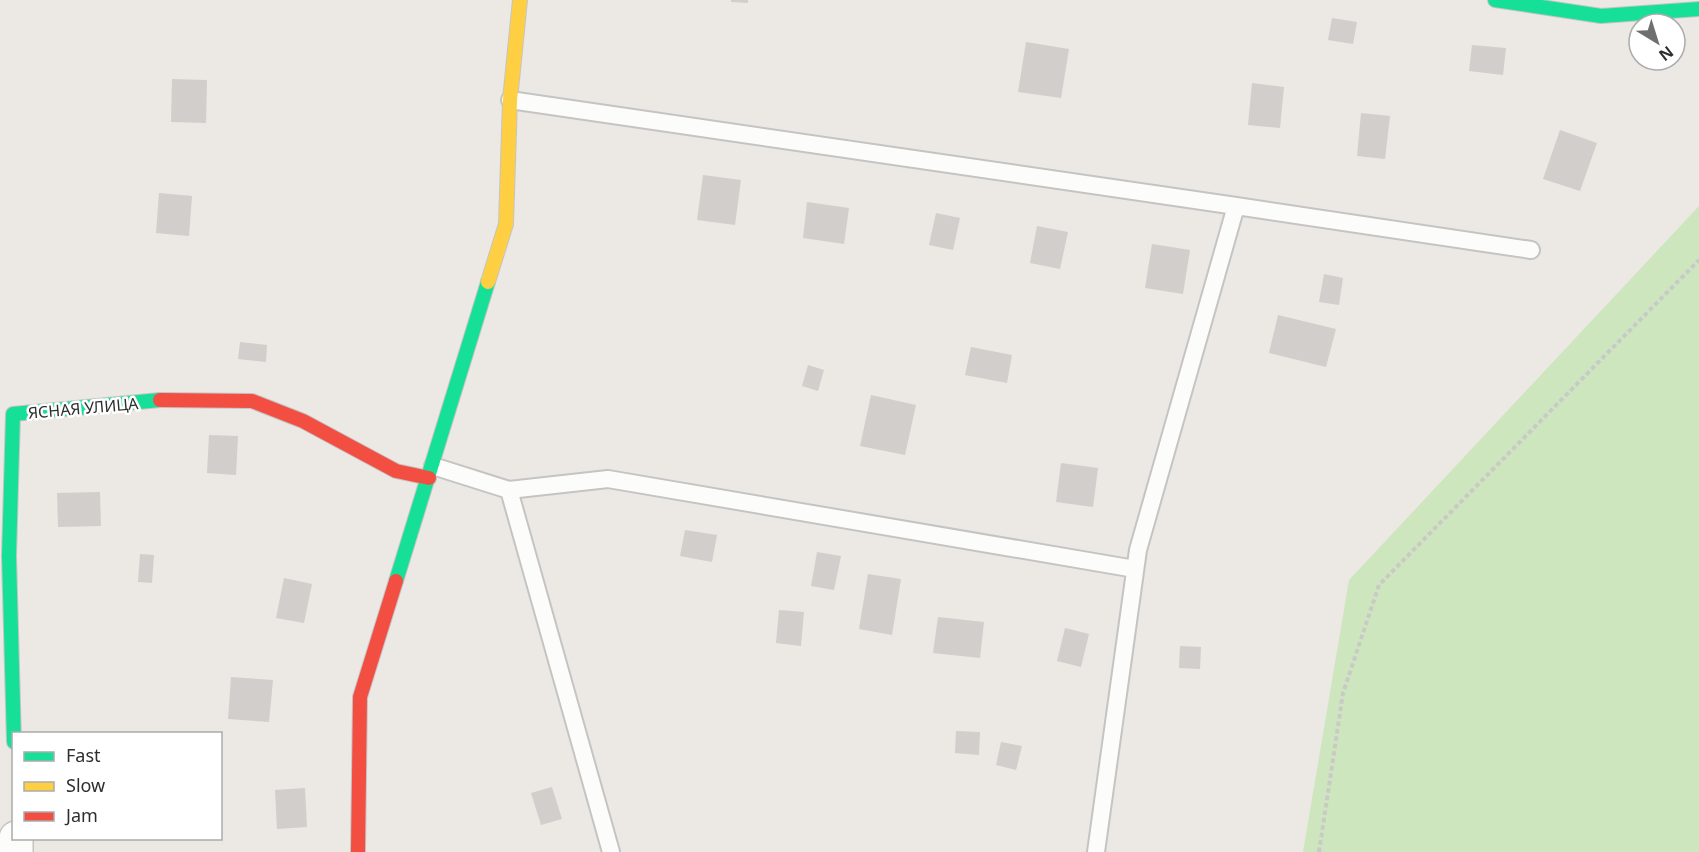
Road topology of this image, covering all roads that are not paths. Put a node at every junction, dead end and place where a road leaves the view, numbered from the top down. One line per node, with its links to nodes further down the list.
1 (520, 0): 4 (street)
2 (1495, 0): 3 (street)
3 (1699, 9)
4 (510, 100): 5 (lane); 7 (street)
5 (1236, 206): 6 (lane); 9 (lane)
6 (1531, 250)
7 (431, 472): 8 (lane); 10 (street, ЯСНАЯ УЛИЦА); 11 (street)
8 (510, 490): 9 (lane); 12 (lane)
9 (1135, 569): 13 (lane)
10 (14, 732)
11 (358, 852)
12 (611, 852)
13 (1096, 852)

